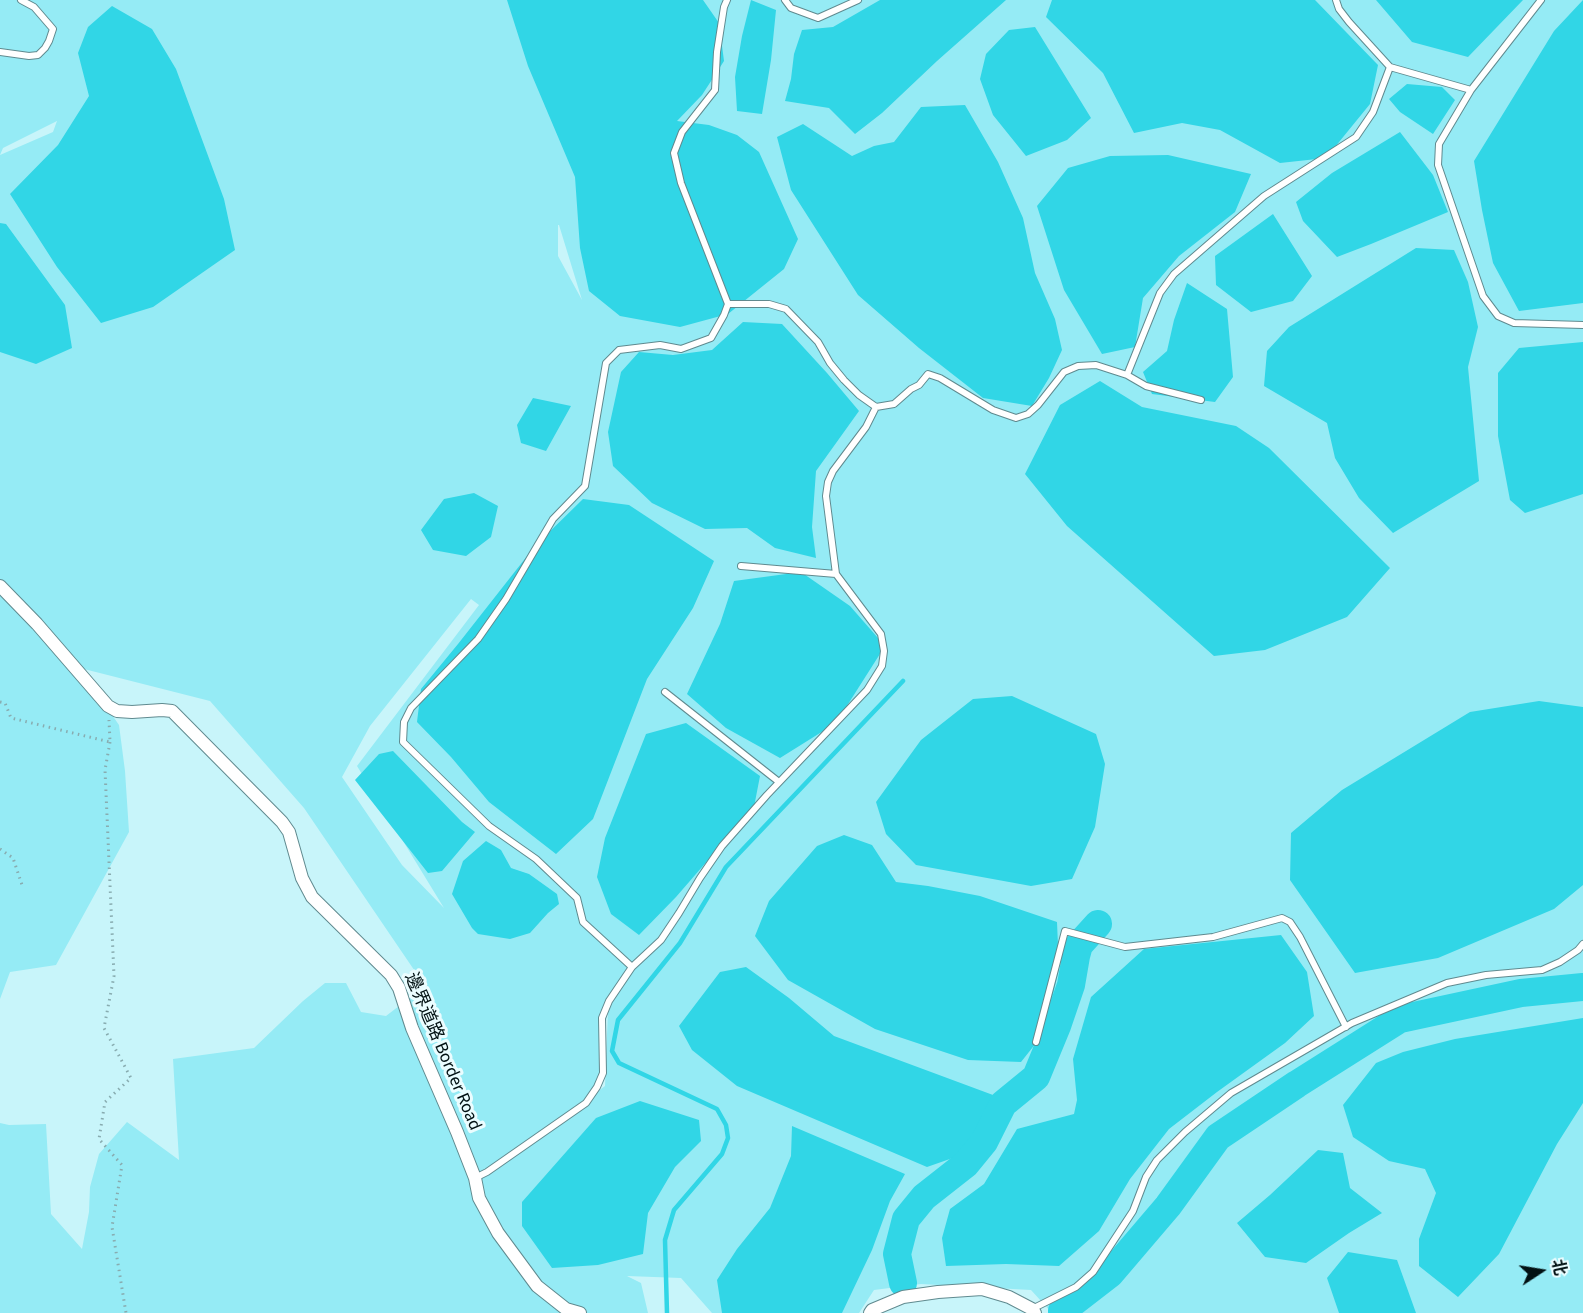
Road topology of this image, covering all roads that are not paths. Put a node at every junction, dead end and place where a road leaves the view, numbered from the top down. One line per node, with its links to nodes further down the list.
1 (21, 0): 7 (lane)
2 (727, 0): 10 (lane)
3 (785, 0): 4 (lane)
4 (858, 0)
5 (1336, 0): 8 (lane)
6 (1541, 0): 9 (lane)
7 (0, 52)
8 (1390, 67): 9 (lane); 12 (lane)
9 (1471, 90): 11 (lane)
10 (728, 304): 14 (lane); 21 (lane)
11 (1583, 325)
12 (1127, 375): 13 (lane); 14 (lane)
13 (1201, 400)
14 (876, 407): 16 (lane)
15 (741, 566): 16 (lane)
16 (836, 573): 19 (lane)
17 (0, 586): 24 (street, 邊界道路 Border Road)
18 (665, 692): 19 (lane)
19 (779, 782): 21 (lane)
20 (1583, 944): 22 (lane)
21 (632, 967): 24 (lane)
22 (1346, 1027): 23 (lane); 25 (lane)
23 (1036, 1042)
24 (475, 1178): 26 (street, 邊界道路 Border Road)
25 (1033, 1311): 27 (street)
26 (580, 1313)
27 (870, 1313)

